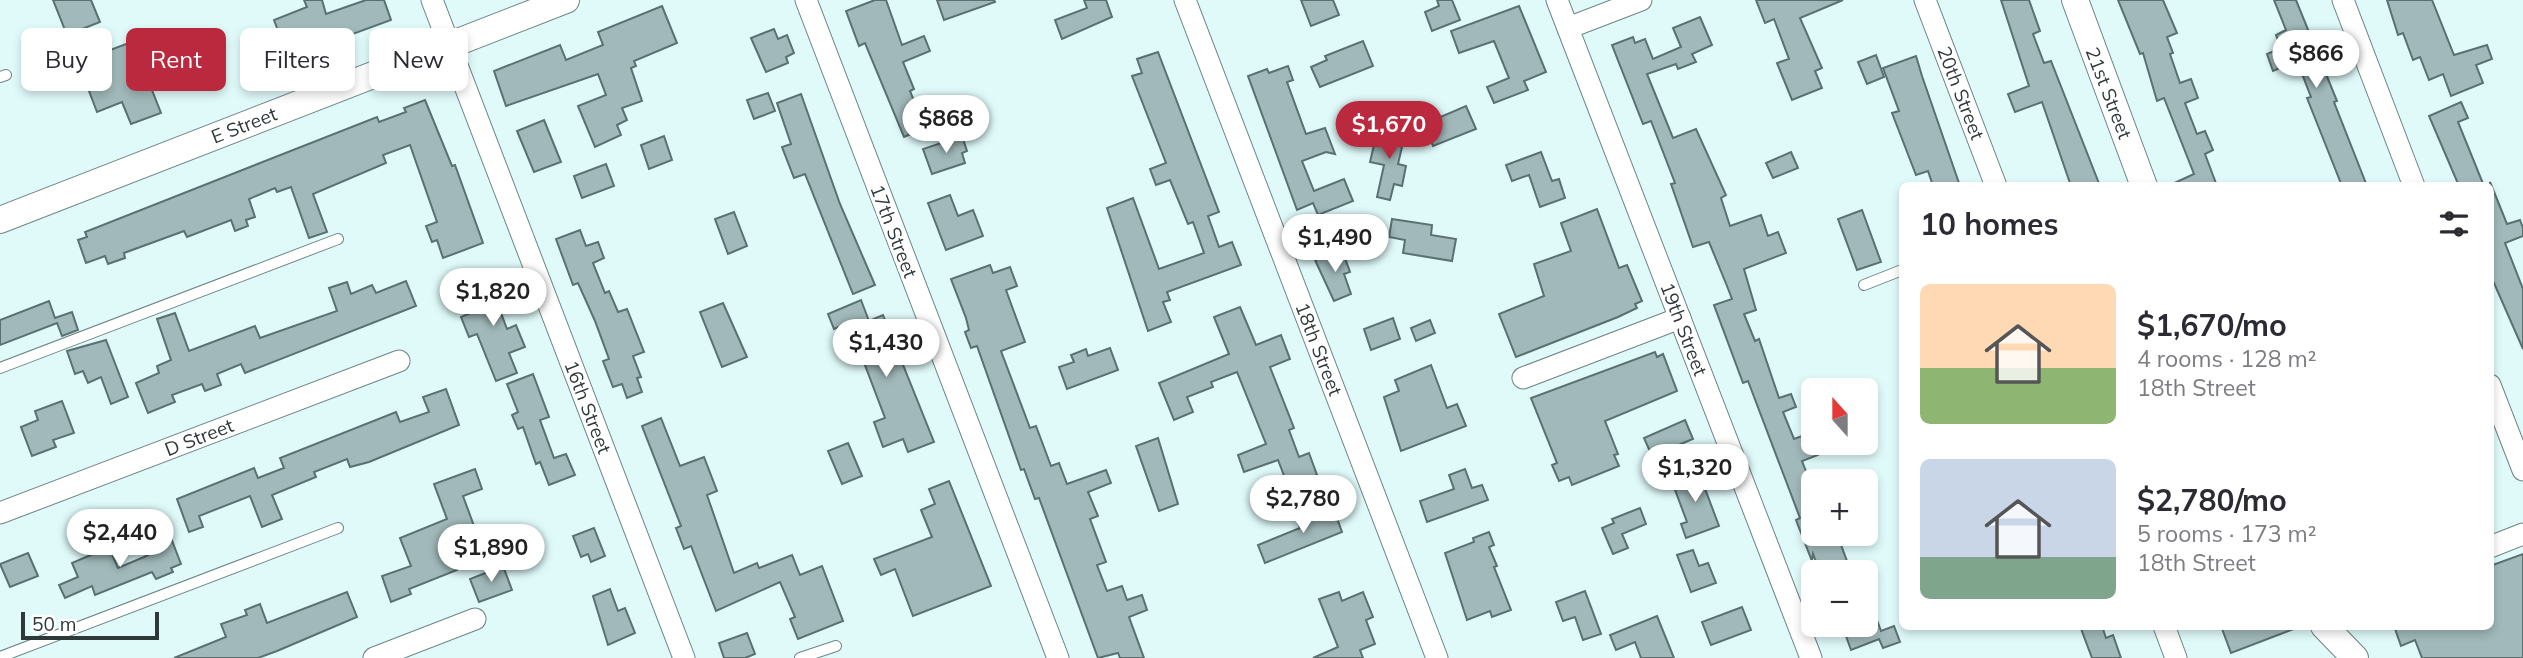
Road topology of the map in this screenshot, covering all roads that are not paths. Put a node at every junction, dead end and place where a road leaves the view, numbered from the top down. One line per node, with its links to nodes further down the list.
1 (432, 0): 10 (street, 16th Street)
2 (566, 0): 12 (street, E Street)
3 (806, 0): 40 (street, 17th Street)
4 (1185, 0): 41 (street, 18th Street)
5 (1557, 0): 11 (street, 19th Street)
6 (1641, 0): 11 (street)
7 (1925, 0): 15 (street, 20th Street)
8 (2075, 0): 16 (street, 21st Street)
9 (2343, 0): 17 (street)
10 (443, 28)
11 (1568, 29): 22 (street, 19th Street)
12 (468, 38)
13 (369, 76): 18 (street, E Street)
14 (467, 91): 38 (street, 16th Street)
15 (1994, 182)
16 (2143, 182)
17 (2412, 182)
18 (0, 220)
19 (338, 239): 24 (lane)
20 (1899, 271): 21 (lane)
21 (1864, 285)
22 (1679, 318): 25 (street); 42 (street, 19th Street)
23 (399, 362): 28 (street, D Street)
24 (0, 368)
25 (1523, 378)
26 (2494, 395): 27 (street)
27 (2523, 470)
28 (0, 513)
29 (338, 528): 36 (lane)
30 (2523, 534): 31 (street)
31 (2494, 545)
32 (475, 620): 37 (street)
33 (2166, 630): 43 (street)
34 (2328, 630): 44 (street)
35 (836, 646): 39 (lane)
36 (0, 657)
37 (374, 658)
38 (684, 658)
39 (800, 658)
40 (1058, 658)
41 (1437, 658)
42 (1811, 658)
43 (2176, 658)
44 (2355, 658)

